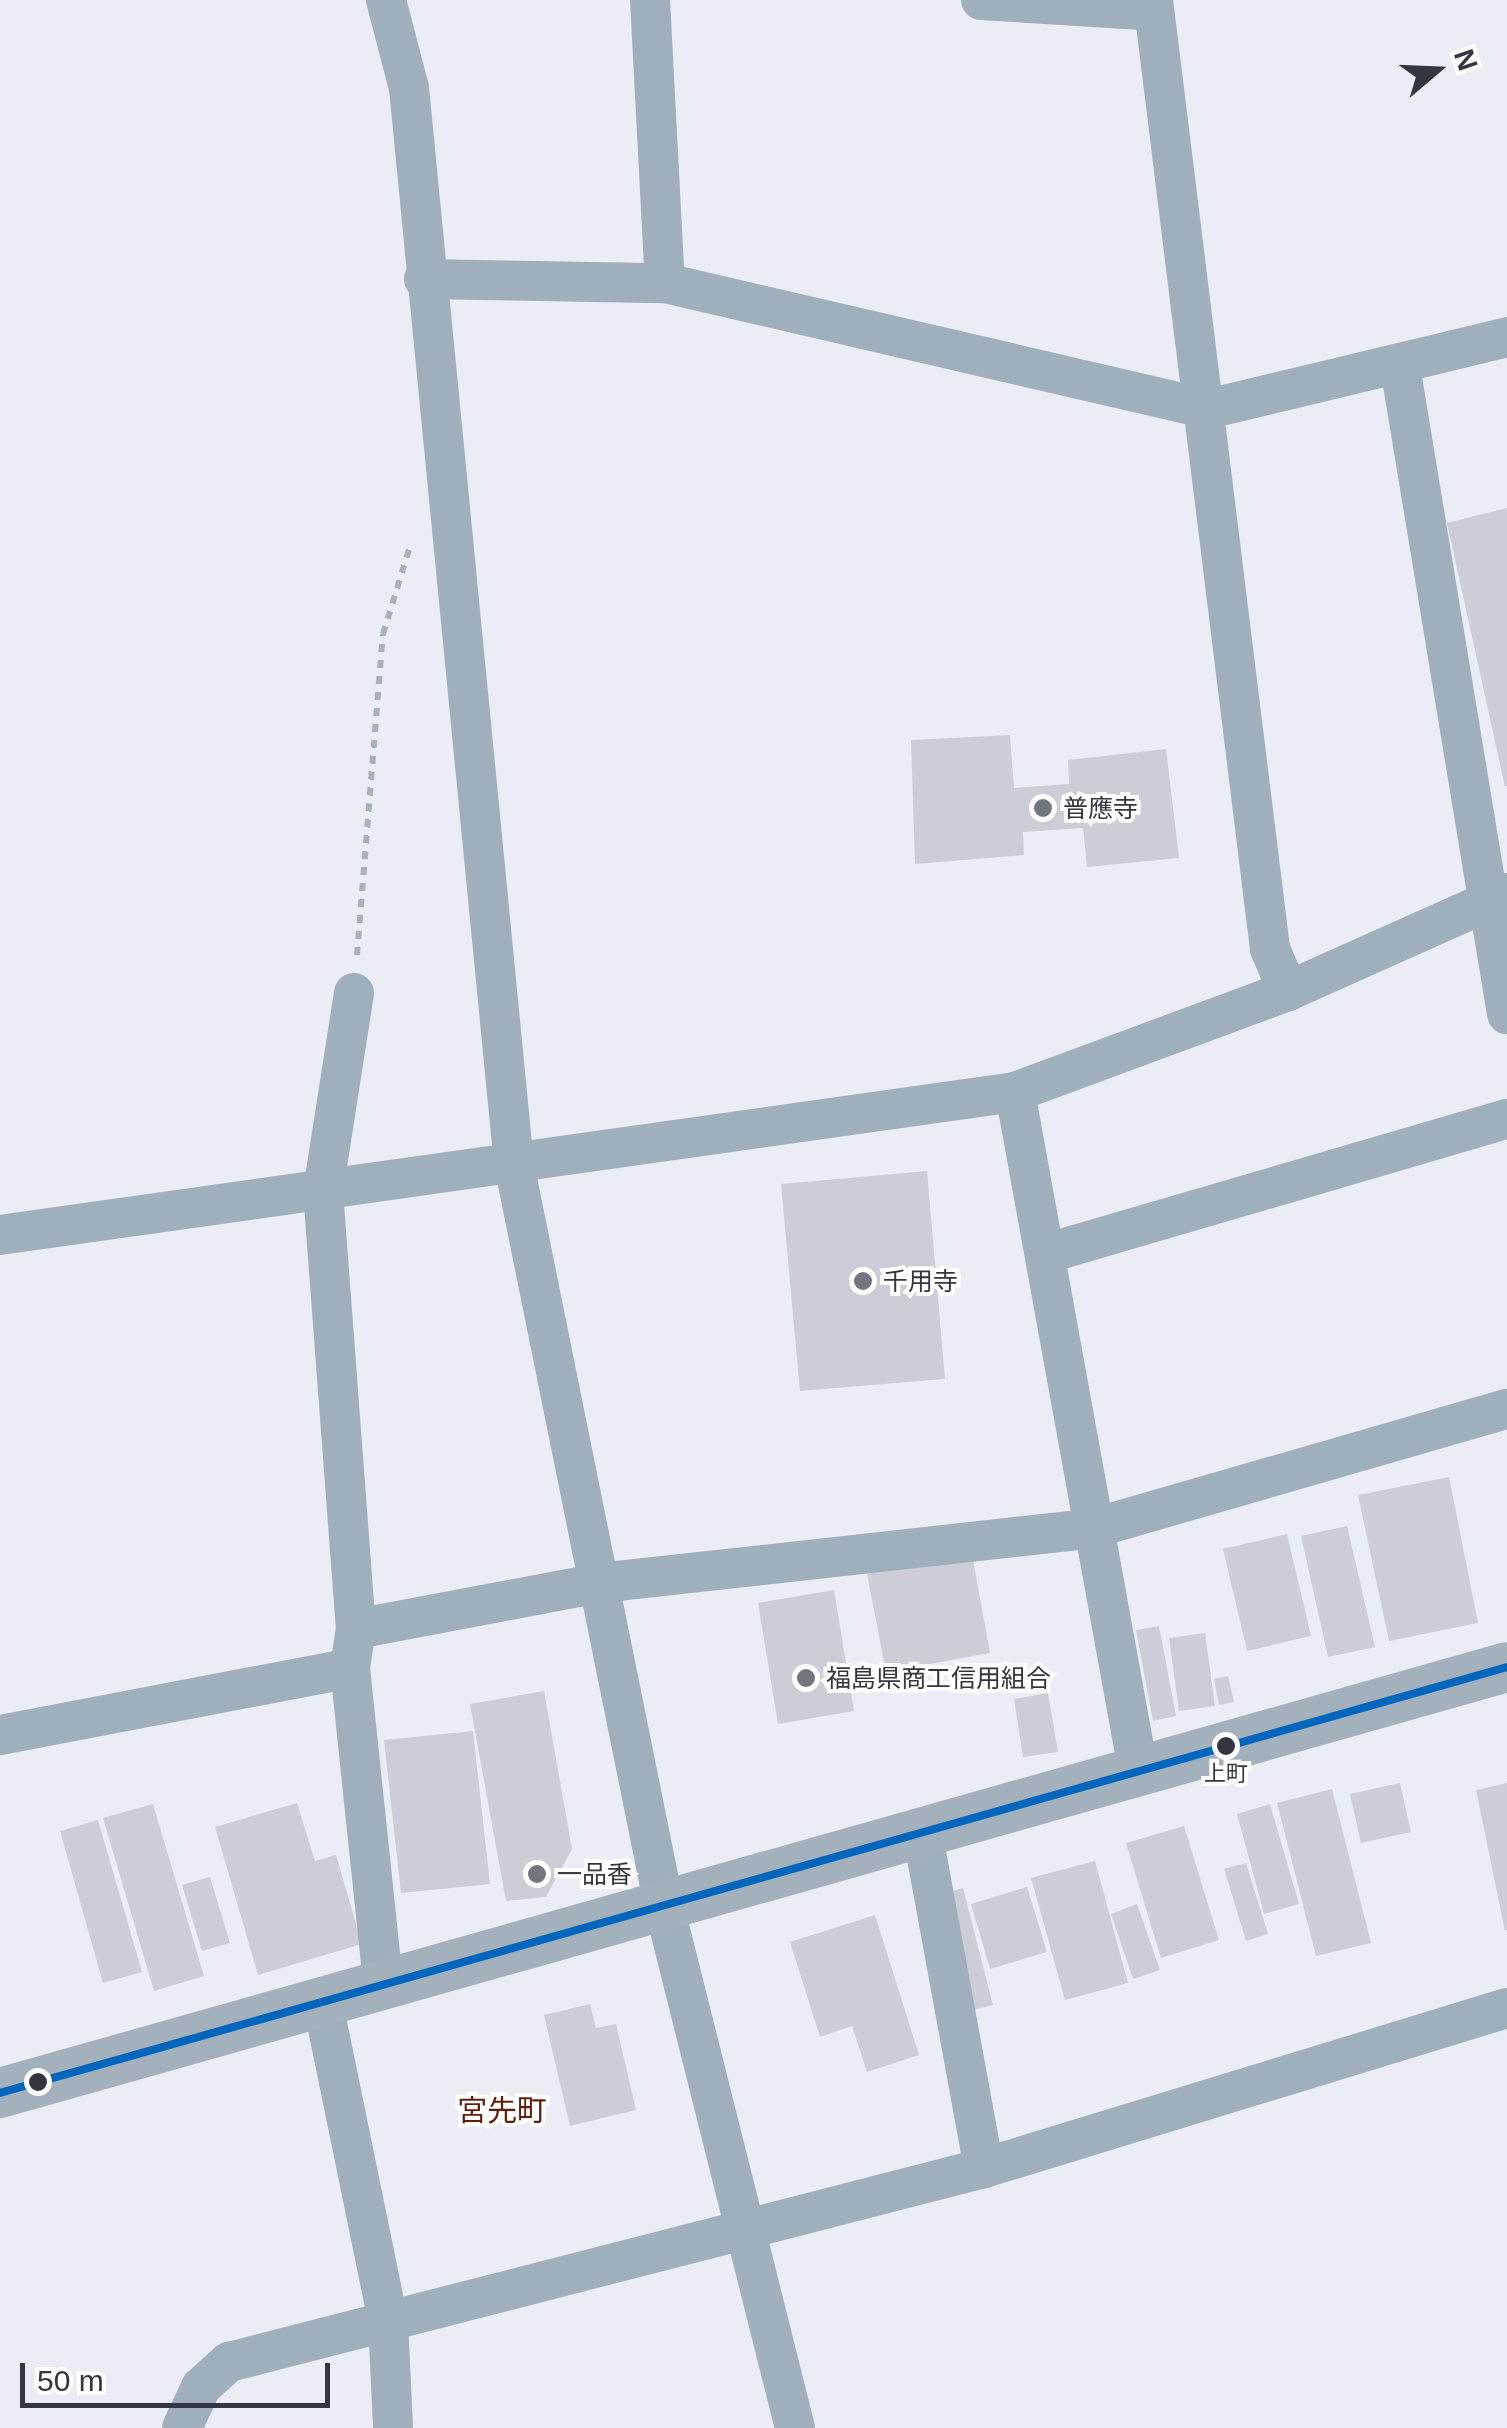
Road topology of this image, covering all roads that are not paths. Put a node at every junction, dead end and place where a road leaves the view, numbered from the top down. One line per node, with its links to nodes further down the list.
1 (386, 0): 5 (street)
2 (650, 0): 6 (street)
3 (981, 0): 4 (street)
4 (1153, 6): 9 (street)
5 (424, 278): 6 (street); 16 (street)
6 (665, 283): 9 (street)
7 (1507, 338): 8 (street)
8 (1400, 366): 9 (street); 10 (street)
9 (1208, 409): 11 (street)
10 (1495, 897): 11 (street); 13 (street)
11 (1288, 991): 14 (street)
12 (354, 993): 17 (street)
13 (1507, 1014)
14 (1015, 1092): 16 (street); 19 (street)
15 (1507, 1119): 19 (street)
16 (514, 1164): 17 (street); 22 (street)
17 (323, 1191): 18 (street); 23 (street)
18 (0, 1235)
19 (1048, 1253): 21 (street)
20 (1507, 1408): 21 (street)
21 (1094, 1528): 22 (street); 26 (street)
22 (599, 1583): 23 (street); 28 (street)
23 (353, 1649): 25 (street); 29 (street)
24 (1507, 1667): 26 (main road)
25 (0, 1735)
26 (1138, 1776): 27 (main road)
27 (923, 1836): 28 (main road); 33 (street)
28 (665, 1910): 29 (main road); 34 (street)
29 (383, 1983): 30 (main road)
30 (322, 1999): 32 (main road); 35 (street)
31 (1507, 2008): 33 (street)
32 (0, 2093)
33 (984, 2168): 34 (street)
34 (744, 2233): 35 (street); 38 (street)
35 (388, 2321): 36 (street); 37 (street)
36 (182, 2428)
37 (392, 2428)
38 (794, 2428)

